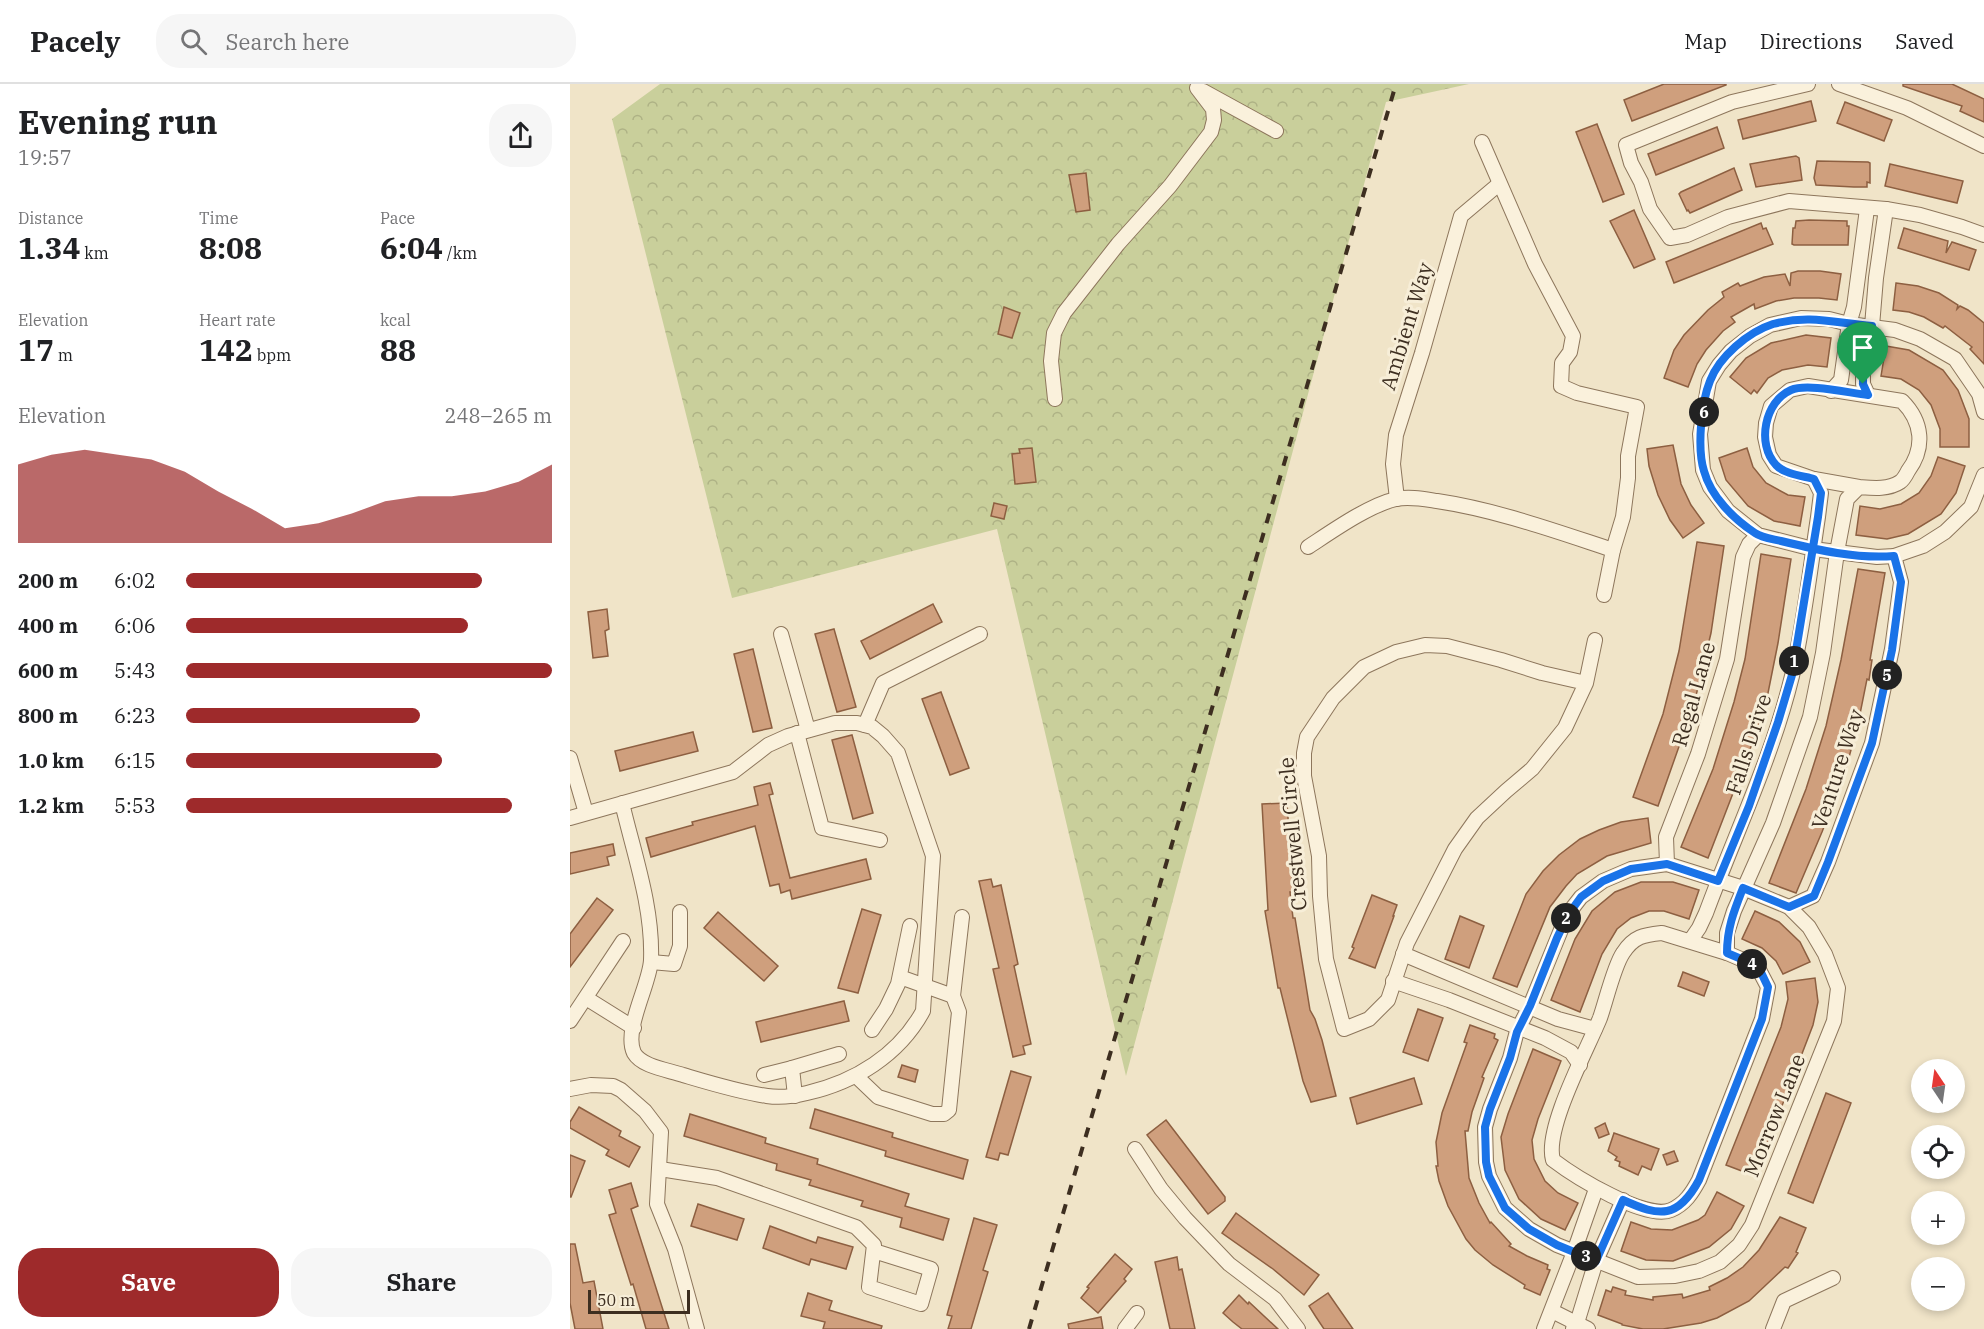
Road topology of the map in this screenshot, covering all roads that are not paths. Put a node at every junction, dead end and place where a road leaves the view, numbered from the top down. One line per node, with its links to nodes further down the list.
1 (1808, 84): 8 (street)
2 (1839, 84): 6 (street)
3 (1194, 86): 4 (street); 15 (street)
4 (1276, 132)
5 (1482, 142): 7 (street)
6 (1984, 146)
7 (1499, 184): 20 (street, Ambient Way); 24 (street)
8 (1867, 209): 9 (street); 11 (street)
9 (1886, 209): 10 (street); 12 (street)
10 (1984, 235)
11 (1849, 324): 12 (street); 13 (street); 21 (street)
12 (1872, 326): 14 (street); 16 (street)
13 (1831, 391): 14 (street); 18 (street)
14 (1868, 395): 19 (street)
15 (1055, 399)
16 (1984, 412)
17 (1984, 475): 26 (street)
18 (1814, 479): 19 (street); 23 (street, Falls Drive)
19 (1859, 487): 25 (street)
20 (1397, 499): 22 (street); 24 (street)
21 (1758, 535): 23 (street); 39 (street, Regal Lane)
22 (1308, 547)
23 (1813, 549): 25 (street); 40 (street, Falls Drive)
24 (1613, 550): 27 (street)
25 (1837, 552): 26 (street); 41 (street)
26 (1894, 556): 42 (street, Venture Way)
27 (1605, 595)
28 (781, 633): 33 (street)
29 (980, 634): 32 (street)
30 (1595, 640): 31 (street, Crestwell Circle)
31 (1586, 683): 49 (street, Crestwell Circle); 52 (street, Crestwell Circle)
32 (865, 725): 33 (street); 53 (street)
33 (803, 732): 35 (street); 38 (street)
34 (570, 758): 36 (street)
35 (622, 803): 36 (street); 50 (street)
36 (586, 813): 37 (street)
37 (570, 818)
38 (880, 840)
39 (1667, 864): 40 (street, Morrow Lane); 56 (street, Morrow Lane)
40 (1718, 881): 41 (street, Morrow Lane); 47 (street, Falls Drive)
41 (1743, 888): 42 (street, Morrow Lane); 48 (street)
42 (1789, 907): 75 (street, Morrow Lane)
43 (680, 912): 50 (street)
44 (962, 916): 54 (street)
45 (910, 926): 51 (street)
46 (623, 941): 55 (street)
47 (1690, 941): 48 (street); 60 (street)
48 (1727, 953): 72 (street)
49 (1403, 954): 52 (street, Crestwell Circle); 56 (street)
50 (651, 962): 59 (street)
51 (900, 976): 53 (street); 61 (street)
52 (1393, 981): 58 (street)
53 (925, 986): 54 (street); 66 (street)
54 (953, 996): 66 (street)
55 (586, 998): 57 (street); 59 (street)
56 (1530, 1006): 58 (street, Morrow Lane); 60 (street)
57 (570, 1021)
58 (1519, 1027): 63 (street); 74 (street, Morrow Lane)
59 (634, 1028): 68 (street)
60 (1595, 1029): 63 (street)
61 (872, 1030)
62 (839, 1054): 64 (street)
63 (1580, 1065): 71 (street)
64 (792, 1068): 65 (street); 68 (street)
65 (764, 1075)
66 (856, 1076): 68 (street)
67 (570, 1089): 70 (street)
68 (795, 1096)
69 (1135, 1149): 82 (street)
70 (660, 1169): 73 (street); 80 (street)
71 (1596, 1189): 72 (street); 74 (street)
72 (1623, 1200): 75 (street)
73 (874, 1251): 73 (street)
74 (1574, 1252): 75 (street, Morrow Lane); 77 (street)
75 (1596, 1261): 79 (street)
76 (1833, 1278): 84 (street)
77 (1552, 1311): 79 (street); 83 (street)
78 (1137, 1313): 81 (street)
79 (1580, 1327)
80 (697, 1329)
81 (1125, 1329)
82 (1298, 1329)
83 (1544, 1329)
84 (1773, 1329)

